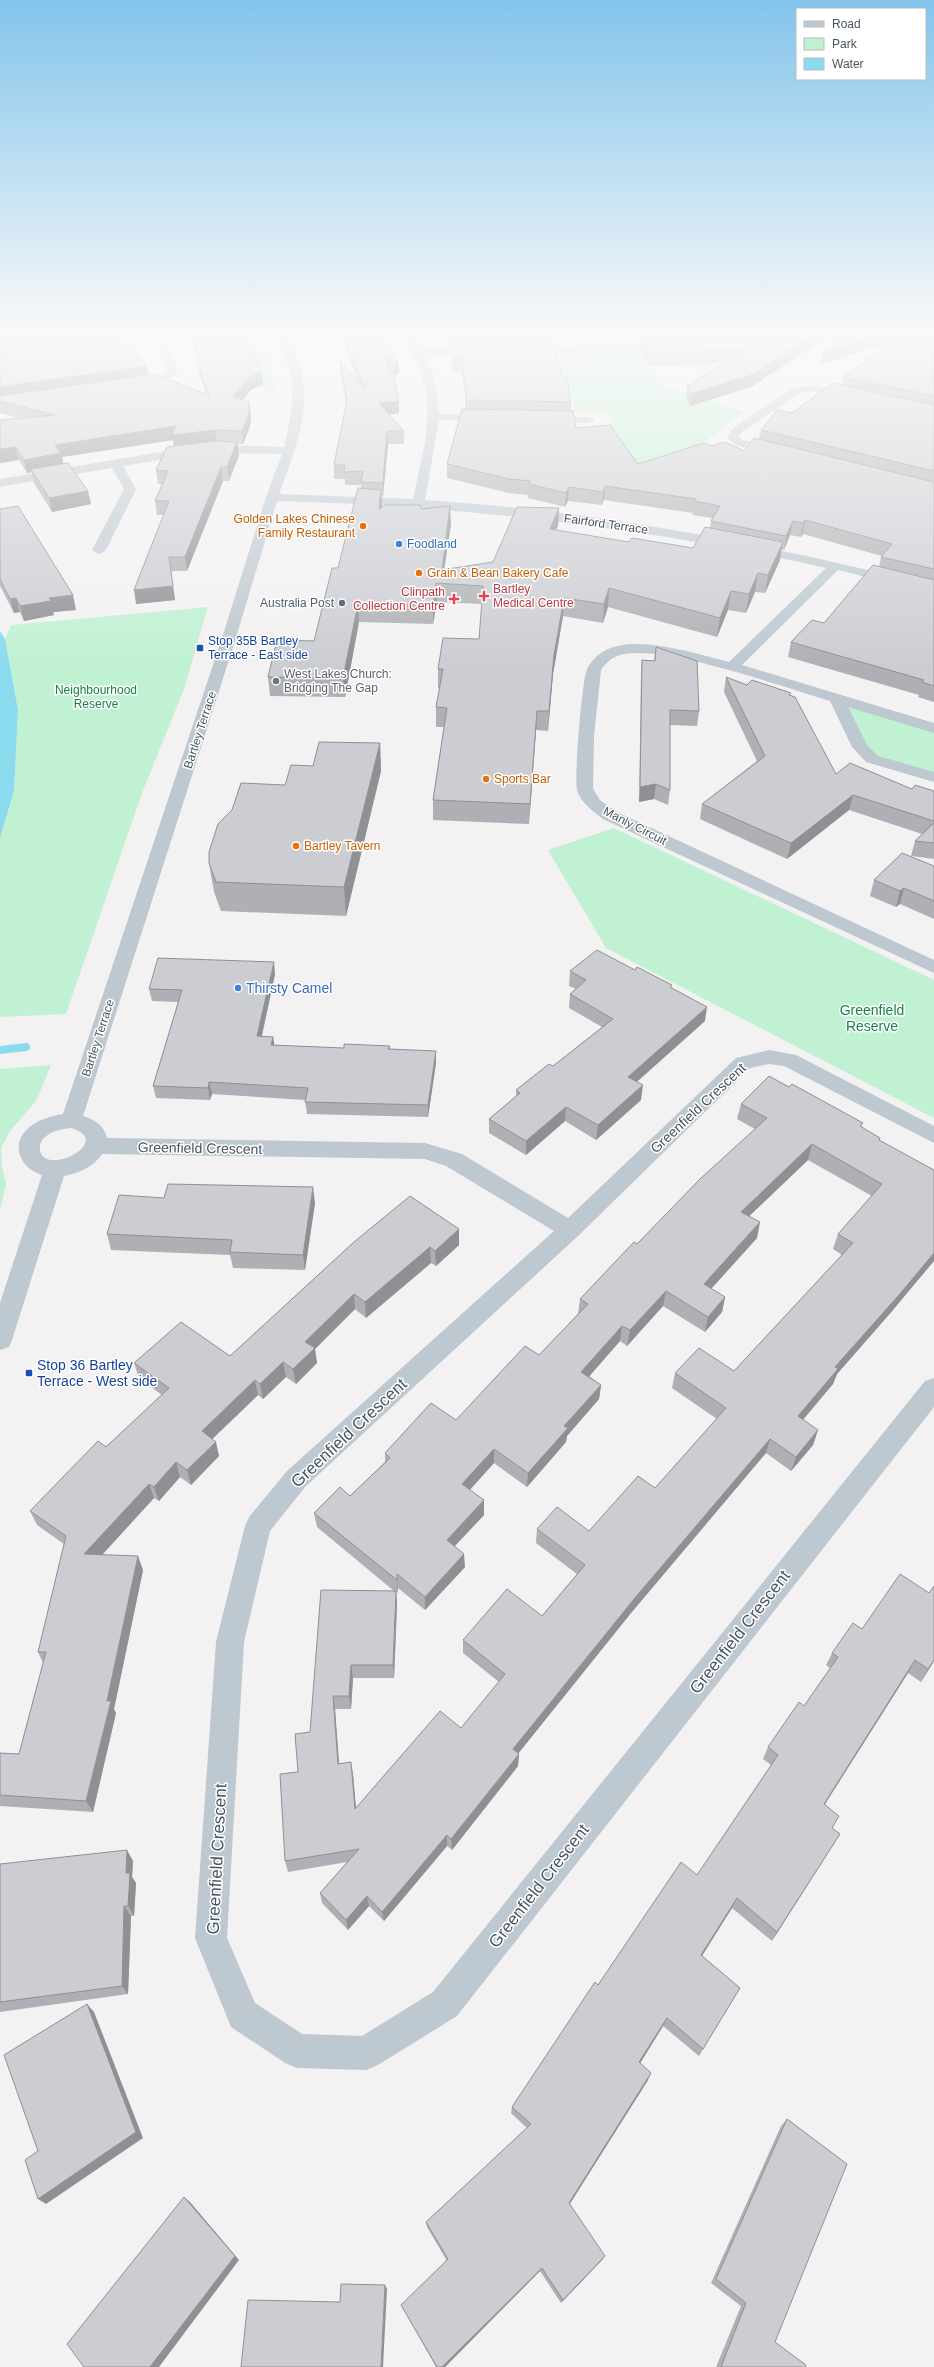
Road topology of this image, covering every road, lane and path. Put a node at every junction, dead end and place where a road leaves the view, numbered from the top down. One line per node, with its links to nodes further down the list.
1 (290, 446): 4 (street, Bartley Terrace)
2 (429, 446): 9 (street)
3 (753, 446): 5 (street)
4 (289, 451): 6 (street); 8 (street, Bartley Terrace)
5 (791, 456)
6 (116, 464): 7 (street); 10 (street)
7 (0, 483)
8 (272, 496): 9 (street, Fairford Terrace); 18 (street, Bartley Terrace)
9 (418, 503): 11 (street, Fairford Terrace)
10 (99, 550)
11 (836, 566): 12 (street, Fairford Terrace); 13 (street)
12 (934, 590)
13 (732, 667): 14 (street, Manly Circuit); 17 (street, Manly Circuit)
14 (835, 697): 15 (street, Manly Circuit); 16 (street)
15 (934, 728)
16 (934, 777)
17 (934, 967)
18 (71, 1120): 20 (street); 21 (street)
19 (934, 1135): 22 (street, Greenfield Crescent)
20 (96, 1146): 21 (street); 22 (street, Greenfield Crescent)
21 (55, 1169): 23 (street)
22 (570, 1230): 24 (street, Greenfield Crescent)
23 (0, 1340)
24 (934, 1388)

